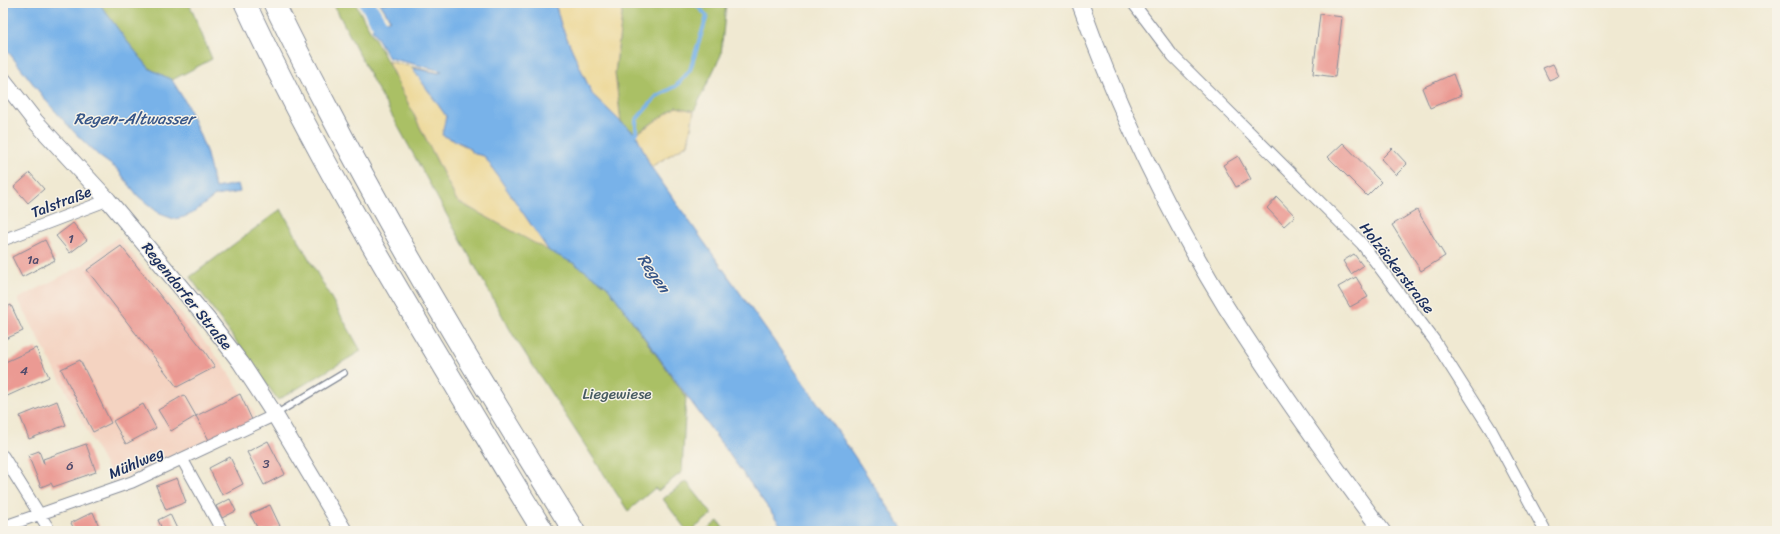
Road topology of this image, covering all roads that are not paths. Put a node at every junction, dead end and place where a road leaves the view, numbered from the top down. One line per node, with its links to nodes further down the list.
1 (245, 3): 17 (highway)
2 (274, 3): 18 (highway)
3 (1080, 3): 19 (main road)
4 (1133, 3): 20 (street, Holzäckerstraße)
5 (3, 80): 6 (main road, Regendorfer Straße)
6 (108, 200): 7 (street, Talstraße); 9 (main road, Regendorfer Straße)
7 (3, 240)
8 (344, 373): 9 (lane)
9 (275, 415): 11 (street, Mühlweg); 16 (main road, Regendorfer Straße)
10 (3, 456): 12 (street)
11 (182, 459): 12 (street, Mühlweg); 15 (street)
12 (40, 515): 13 (street, Mühlweg); 14 (street)
13 (3, 527)
14 (50, 531)
15 (222, 531)
16 (344, 531)
17 (543, 531)
18 (574, 531)
19 (1382, 531)
20 (1545, 531)

